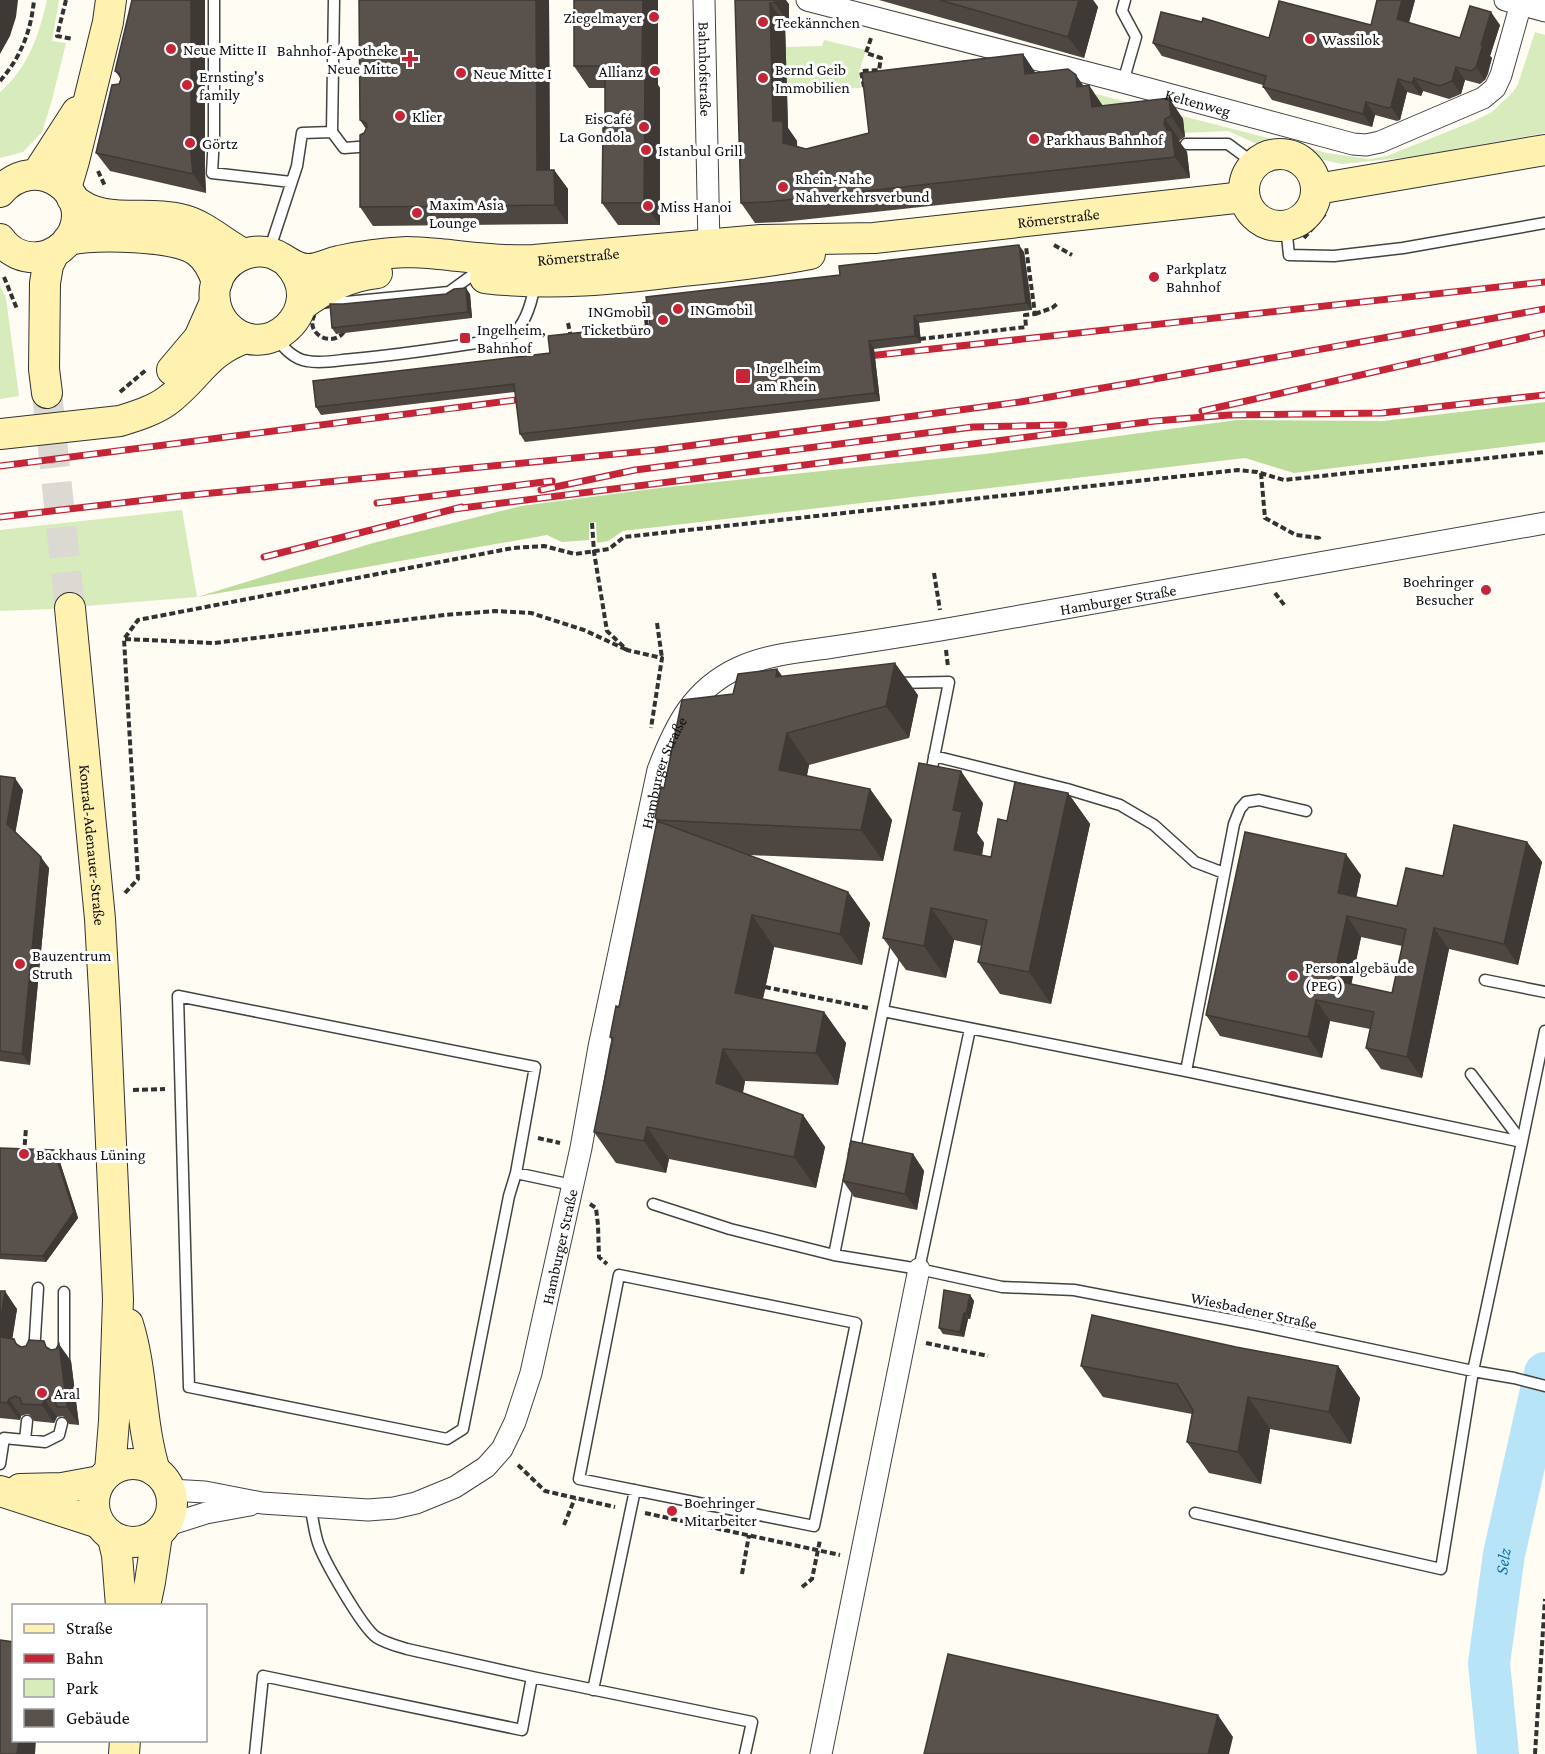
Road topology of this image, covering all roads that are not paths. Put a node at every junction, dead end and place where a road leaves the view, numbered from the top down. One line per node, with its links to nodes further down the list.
1 (111, 0): 10 (main road)
2 (214, 0): 17 (lane)
3 (334, 0): 11 (lane)
4 (704, 0): 25 (street, Bahnhofstraße)
5 (807, 0): 9 (street, Keltenweg)
6 (1125, 0): 9 (lane)
7 (1516, 2): 8 (street); 9 (street, Keltenweg)
8 (1545, 11)
9 (1123, 82)
10 (95, 90): 16 (main road); 20 (main road)
11 (332, 132): 13 (lane); 17 (lane)
12 (1186, 144): 15 (lane)
13 (373, 146)
14 (1545, 150): 19 (main road)
15 (1254, 164): 19 (main road); 21 (main road)
16 (37, 174): 18 (main road); 20 (main road, Römerstraße)
17 (291, 182): 28 (lane)
18 (1, 189)
19 (1317, 189): 23 (main road)
20 (69, 193): 26 (main road); 28 (main road, Römerstraße)
21 (1244, 196): 23 (main road); 24 (main road, Römerstraße)
22 (1545, 223): 23 (lane)
23 (1286, 226)
24 (874, 238): 25 (main road, Römerstraße); 29 (main road, Römerstraße)
25 (709, 245): 29 (main road, Römerstraße)
26 (61, 247): 27 (main road); 27 (main road); 30 (main road)
27 (5, 254)
28 (268, 257): 29 (main road, Römerstraße); 30 (main road); 31 (main road)
29 (535, 271): 31 (main road, Römerstraße); 32 (lane)
30 (216, 292): 32 (main road); 33 (main road)
31 (311, 307): 32 (main road)
32 (260, 337): 33 (main road)
33 (102, 422): 34 (main road)
34 (0, 434)
35 (1545, 524): 52 (street, Hamburger Straße)
36 (70, 608): 58 (main road, Konrad-Adenauer-Straße)
37 (890, 683): 38 (lane)
38 (934, 756): 39 (lane); 41 (lane)
39 (927, 791)
40 (1306, 811): 41 (lane)
41 (1224, 873): 48 (lane)
42 (899, 930): 45 (lane)
43 (1485, 980): 44 (lane)
44 (1545, 992)
45 (883, 1011): 46 (lane); 54 (lane)
46 (970, 1029): 48 (lane); 55 (lane)
47 (1544, 1037): 50 (lane)
48 (1186, 1071): 50 (lane)
49 (1471, 1074): 50 (lane)
50 (1522, 1142): 61 (lane)
51 (516, 1173): 51 (lane); 52 (lane)
52 (572, 1185): 72 (street, Hamburger Straße)
53 (653, 1204): 54 (lane, Wiesbadener Straße)
54 (834, 1255): 55 (lane, Wiesbadener Straße)
55 (919, 1269): 61 (lane, Wiesbadener Straße); 82 (street)
56 (38, 1288): 59 (lane)
57 (64, 1292): 60 (lane)
58 (118, 1299): 67 (main road, Konrad-Adenauer-Straße); 68 (main road, Konrad-Adenauer-Straße)
59 (34, 1357)
60 (64, 1360)
61 (1473, 1371): 62 (lane, Wiesbadener Straße); 73 (lane)
62 (1545, 1386)
63 (27, 1420): 65 (lane)
64 (62, 1423): 65 (lane)
65 (25, 1440): 66 (lane)
66 (0, 1464)
67 (105, 1476): 68 (main road); 69 (main road); 74 (main road)
68 (162, 1480): 71 (street, Hamburger Straße); 75 (main road)
69 (0, 1490): 74 (main road)
70 (635, 1490): 70 (lane); 79 (lane)
71 (262, 1503): 72 (street, Hamburger Straße); 75 (street, Hamburger Straße)
72 (310, 1506): 78 (lane)
73 (1195, 1513)
74 (106, 1530): 75 (main road); 76 (main road)
75 (161, 1530): 77 (main road)
76 (121, 1604)
77 (145, 1604)
78 (531, 1677): 79 (lane); 80 (lane)
79 (593, 1690): 81 (lane)
80 (255, 1754)
81 (745, 1754)
82 (821, 1754)

